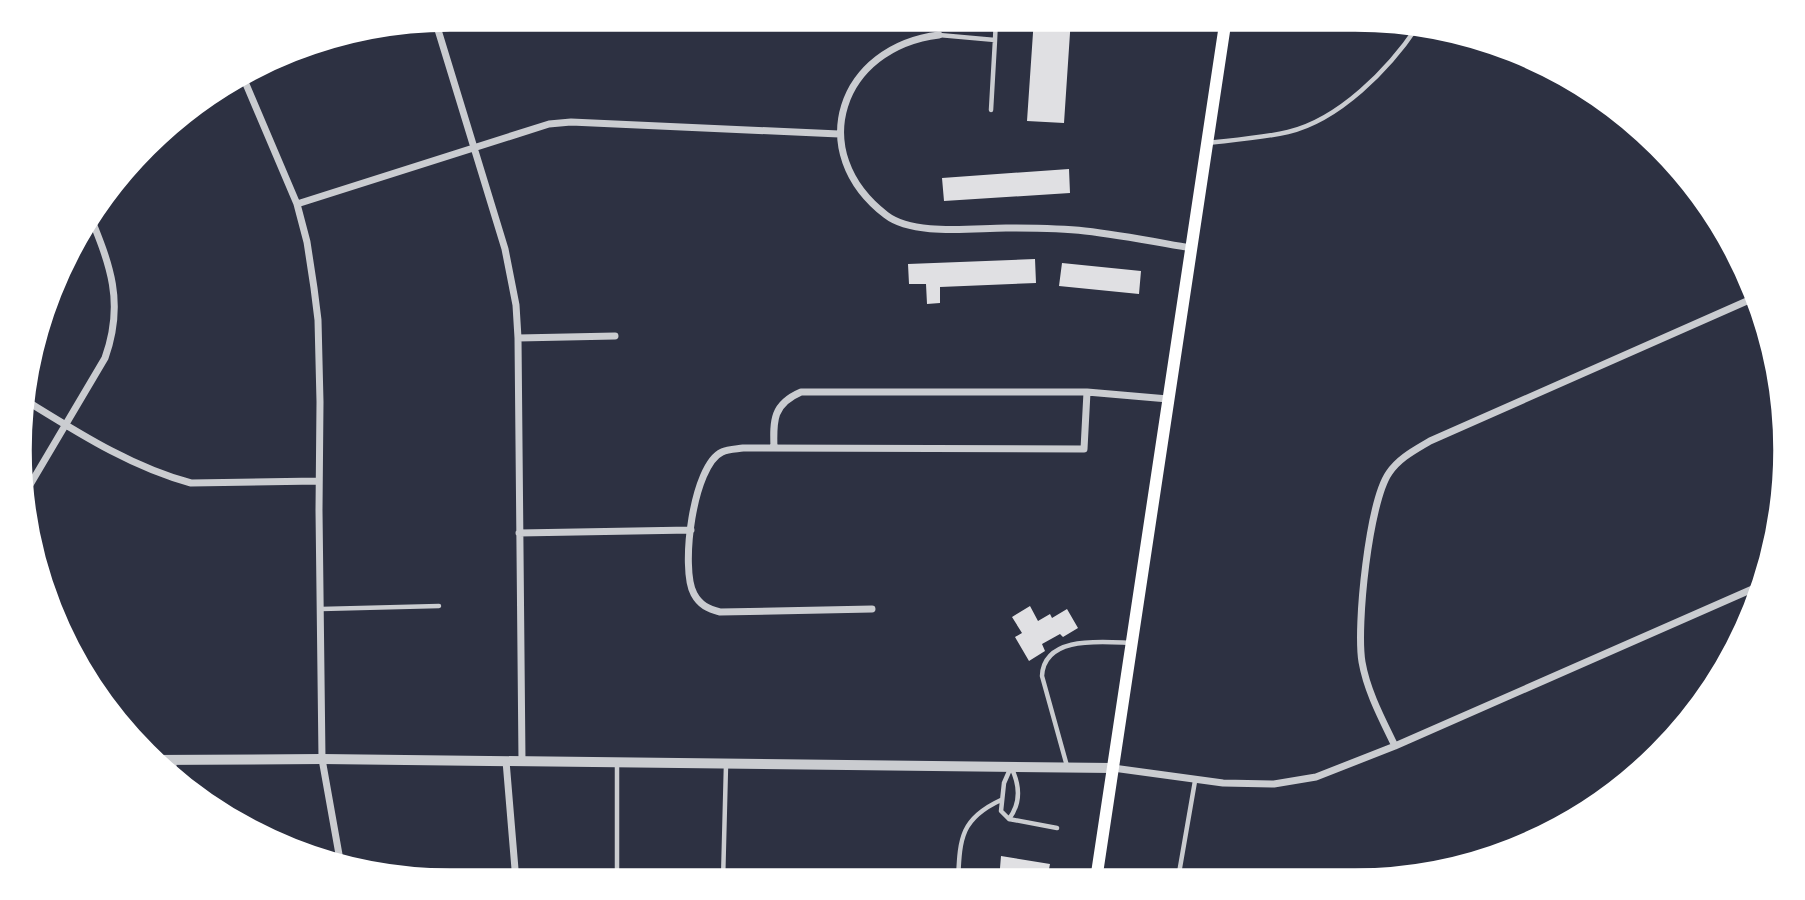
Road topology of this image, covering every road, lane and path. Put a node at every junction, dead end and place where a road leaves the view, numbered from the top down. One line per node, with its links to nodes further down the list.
1 (438, 30): 11 (street)
2 (995, 30): 6 (lane)
3 (1224, 30): 10 (main road)
4 (1412, 33): 10 (lane)
5 (939, 35): 6 (lane); 9 (street)
6 (995, 40): 8 (lane)
7 (246, 83): 12 (street)
8 (990, 110)
9 (839, 134): 11 (street); 14 (street)
10 (1206, 143): 14 (main road)
11 (474, 146): 12 (street); 17 (street)
12 (297, 204): 23 (street)
13 (94, 227): 21 (street)
14 (1191, 248): 19 (main road)
15 (1748, 301): 32 (street)
16 (615, 336): 17 (street)
17 (518, 338): 26 (street)
18 (1087, 392): 19 (street); 22 (street); 22 (street)
19 (1168, 399): 31 (main road)
20 (32, 405): 21 (street)
21 (65, 425): 23 (street); 24 (street)
22 (774, 448): 25 (street)
23 (318, 481): 29 (street)
24 (31, 482)
25 (691, 530): 26 (street); 30 (street)
26 (519, 533): 37 (street)
27 (1751, 590): 32 (street)
28 (439, 606): 29 (lane)
29 (320, 609): 33 (street)
30 (872, 610)
31 (1132, 643): 42 (lane); 43 (main road)
32 (1395, 746): 44 (street)
33 (322, 758): 35 (street); 36 (street); 48 (street)
34 (167, 760): 35 (street)
35 (173, 760): 40 (street)
36 (506, 761): 37 (street); 49 (street)
37 (523, 761): 38 (street)
38 (617, 762): 39 (street); 50 (lane)
39 (726, 764): 41 (street); 51 (lane)
40 (173, 766)
41 (1011, 767): 42 (street); 45 (lane); 46 (lane)
42 (1067, 768): 43 (street)
43 (1113, 768): 44 (street); 53 (main road)
44 (1195, 780): 54 (lane)
45 (1002, 799): 46 (lane); 52 (lane)
46 (1009, 819): 47 (lane)
47 (1057, 828)
48 (339, 855)
49 (515, 870)
50 (617, 870)
51 (723, 870)
52 (959, 870)
53 (1098, 870)
54 (1180, 870)

